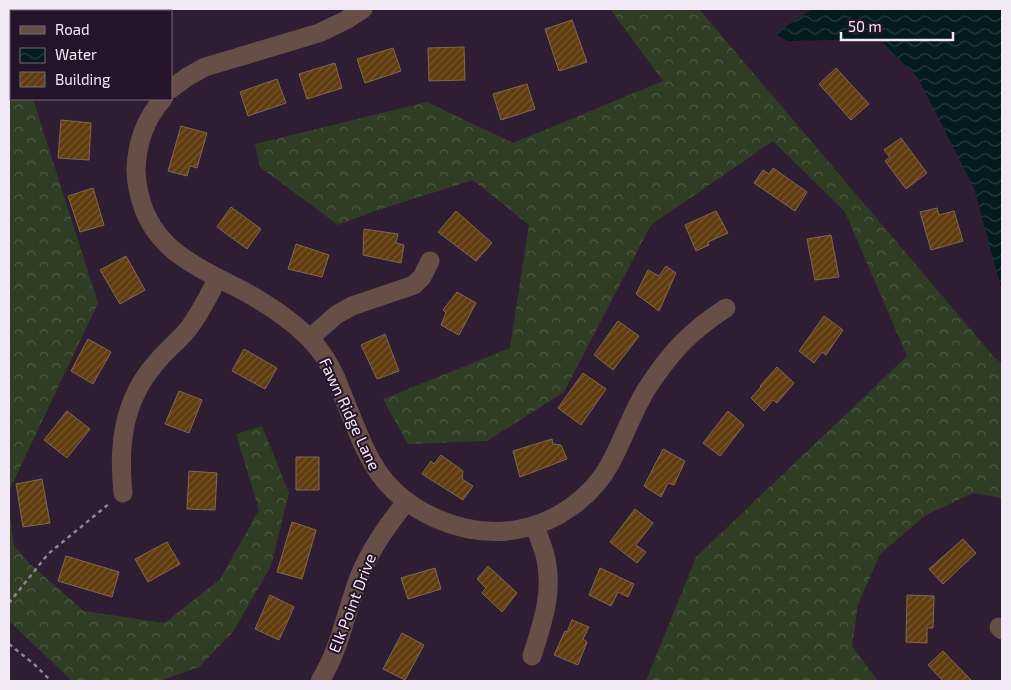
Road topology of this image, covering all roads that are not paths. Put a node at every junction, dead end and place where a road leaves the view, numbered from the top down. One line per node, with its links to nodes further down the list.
1 (363, 9): 2 (street)
2 (172, 88)
3 (162, 100): 5 (street, Fawn Ridge Lane)
4 (430, 261): 7 (street)
5 (218, 278): 7 (street, Fawn Ridge Lane); 8 (street)
6 (726, 308): 10 (street, Fawn Ridge Lane)
7 (310, 338): 9 (street, Fawn Ridge Lane)
8 (123, 493)
9 (406, 502): 10 (street, Fawn Ridge Lane); 12 (street, Elk Point Drive)
10 (535, 525): 11 (street)
11 (532, 656)
12 (320, 681)

